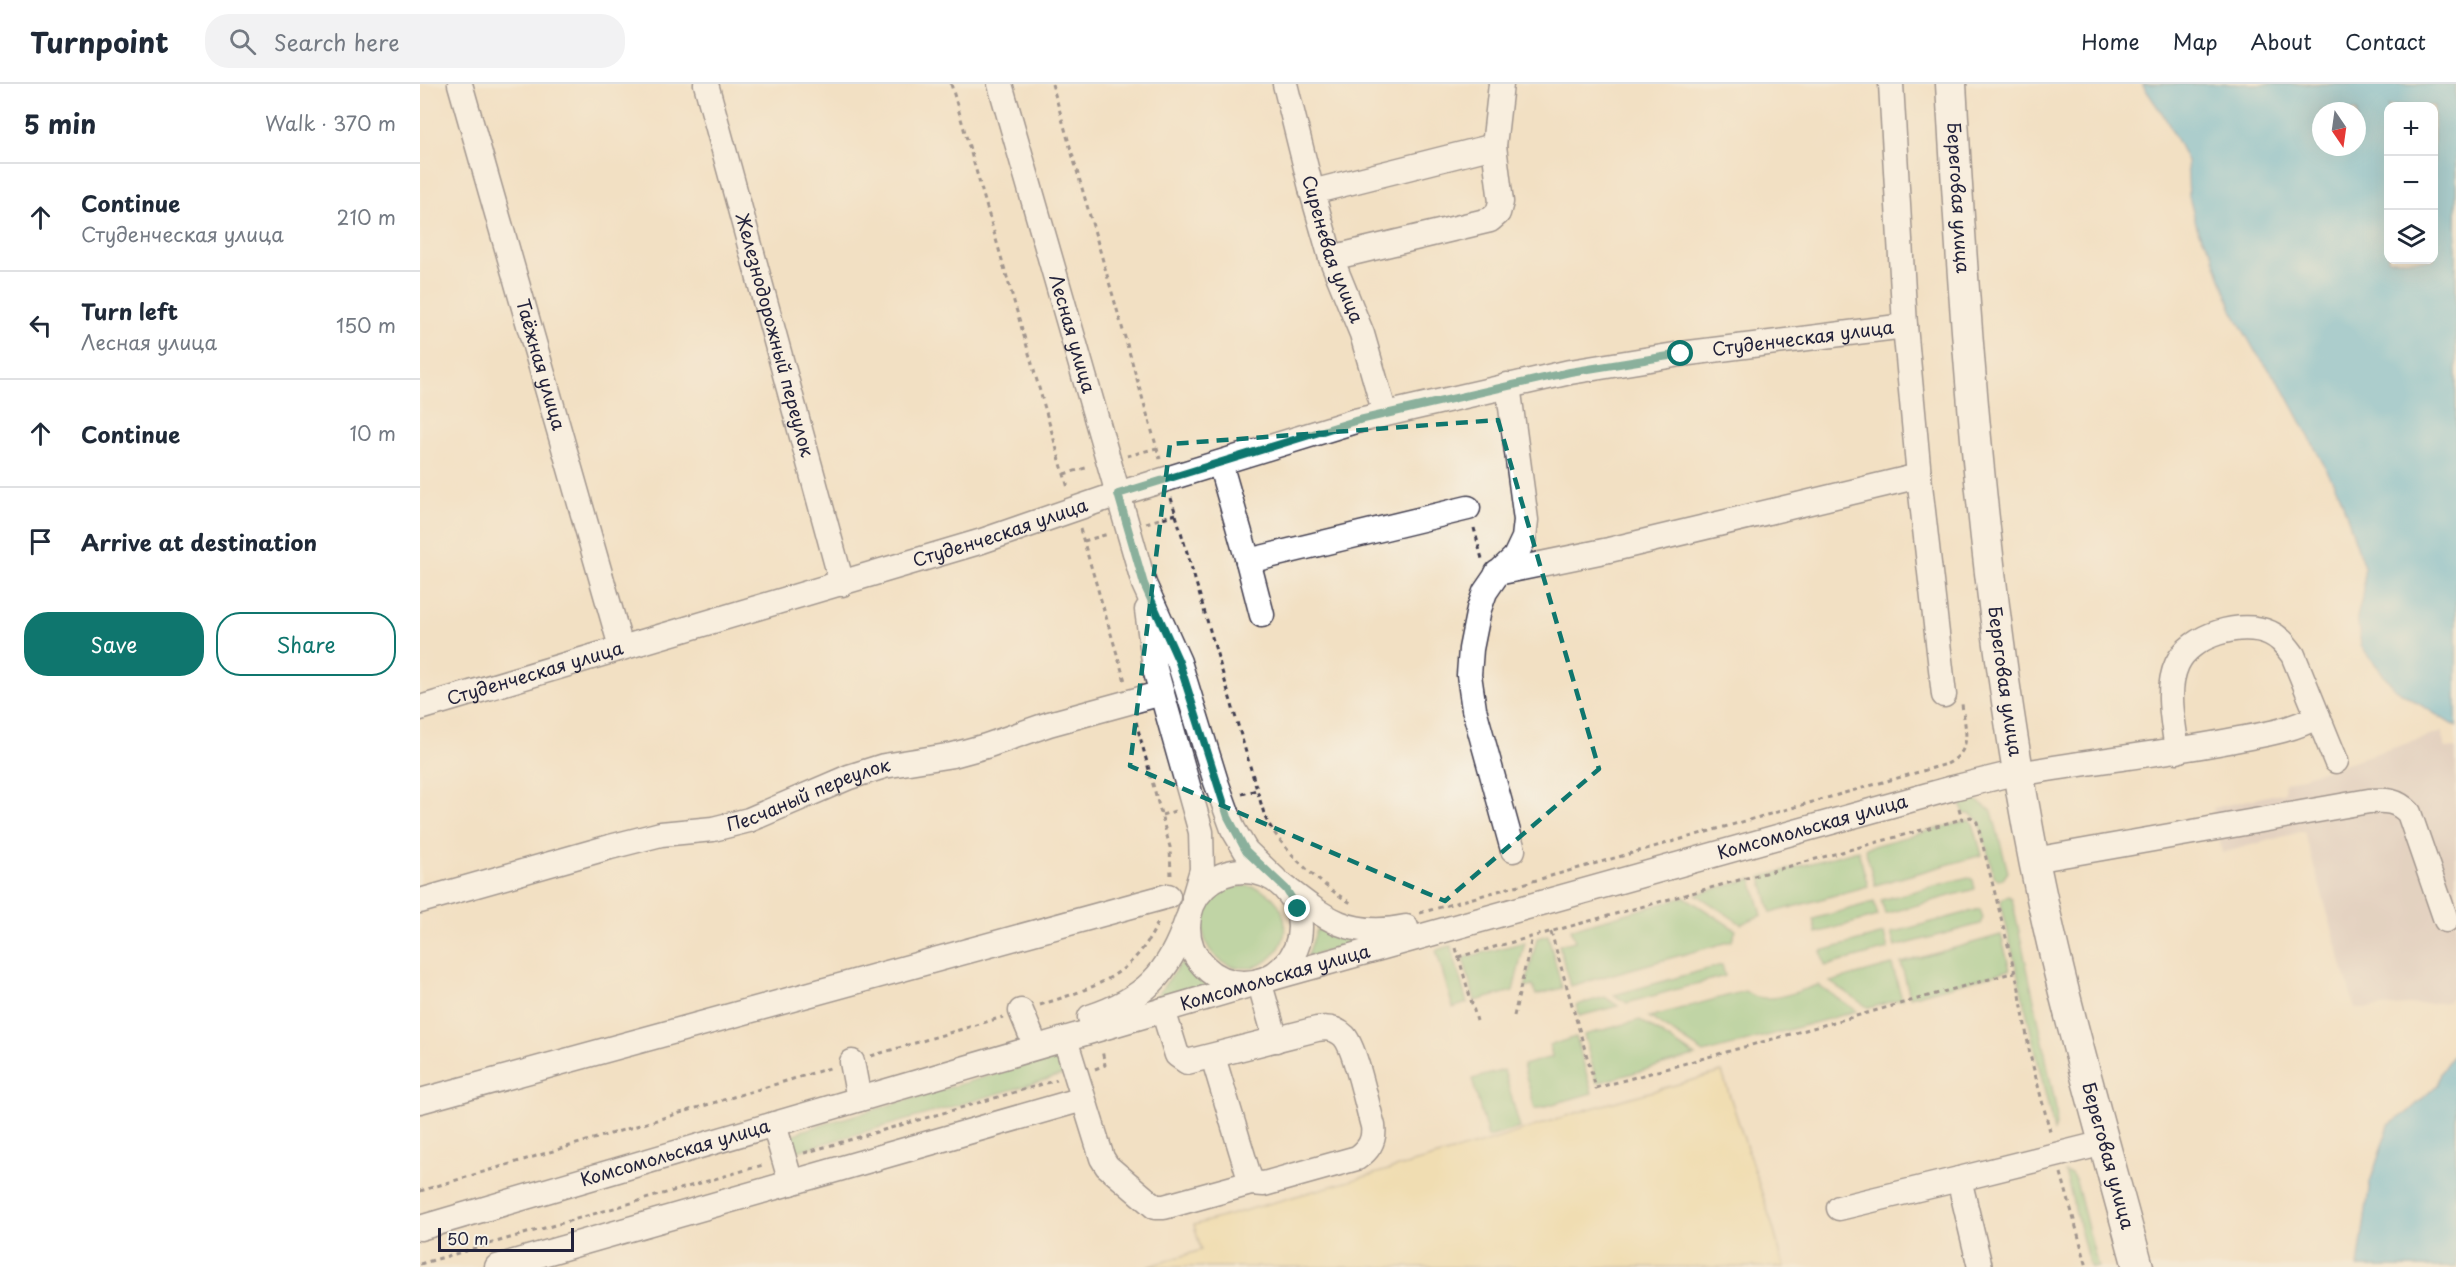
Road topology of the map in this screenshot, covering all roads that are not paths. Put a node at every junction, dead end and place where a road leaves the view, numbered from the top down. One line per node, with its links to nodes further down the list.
1 (460, 84): 24 (street, Таёжная улица)
2 (706, 84): 21 (street, Железнодорожный переулок)
3 (1000, 84): 17 (street, Лесная улица)
4 (1285, 84): 10 (street, Сиреневая улица)
5 (1501, 84): 9 (street)
6 (1891, 84): 12 (street)
7 (1933, 84): 31 (main road, Береговая улица)
8 (1951, 84): 31 (main road, Береговая улица)
9 (1494, 146): 10 (street); 11 (street)
10 (1311, 192): 11 (street, Сиреневая улица)
11 (1331, 258): 14 (street, Сиреневая улица)
12 (1905, 326): 13 (street, Студенческая улица); 16 (street)
13 (1508, 385): 14 (street, Студенческая улица); 20 (street)
14 (1385, 414): 15 (street, Студенческая улица)
15 (1221, 463): 17 (street, Студенческая улица); 19 (street)
16 (1918, 476): 20 (street); 26 (street)
17 (1118, 494): 21 (street, Студенческая улица); 22 (street, Лесная улица)
18 (1468, 508): 19 (street)
19 (1248, 561): 23 (street)
20 (1492, 574): 32 (street)
21 (842, 584): 24 (street, Студенческая улица)
22 (1144, 584): 25 (street, Лесная улица); 34 (street, Лесная улица)
23 (1262, 615)
24 (621, 647): 27 (street, Студенческая улица)
25 (1162, 693): 36 (street, Песчаный переулок); 37 (street, Лесная улица)
26 (1944, 695)
27 (420, 708)
28 (2318, 716): 29 (street, Комсомольская улица); 29 (street); 30 (street)
29 (2177, 751): 31 (street, Комсомольская улица)
30 (2336, 760)
31 (2011, 775): 33 (main road, Береговая улица); 38 (street, Комсомольская улица); 53 (main road, Береговая улица)
32 (1513, 850)
33 (2034, 860): 39 (street); 62 (main road, Береговая улица)
34 (1278, 882): 37 (street); 38 (street, Комсомольская улица); 40 (street)
35 (1168, 896): 51 (street)
36 (420, 901)
37 (1191, 909): 40 (street); 43 (street, Комсомольская улица)
38 (1447, 916): 40 (street, Комсомольская улица)
39 (2446, 920)
40 (1260, 981): 41 (street, Комсомольская улица); 45 (street)
41 (1163, 1010): 44 (street, Комсомольская улица); 46 (street)
42 (1021, 1011): 43 (street)
43 (1031, 1035): 48 (street, Комсомольская улица)
44 (1065, 1039): 48 (street, Комсомольская улица); 50 (street)
45 (1276, 1040): 46 (street); 56 (street)
46 (1213, 1057): 56 (street)
47 (852, 1062): 49 (street)
48 (928, 1079): 49 (street, Комсомольская улица)
49 (858, 1099): 52 (street, Комсомольская улица)
50 (1083, 1099): 55 (street); 56 (street)
51 (420, 1101)
52 (774, 1124): 55 (street); 58 (street, Комсомольская улица)
53 (2088, 1147): 54 (street); 61 (main road, Береговая улица)
54 (1959, 1179): 57 (street); 60 (street)
55 (791, 1183): 59 (street)
56 (1251, 1183)
57 (1839, 1208)
58 (420, 1228)
59 (497, 1267)
60 (1980, 1267)
61 (2120, 1267)
62 (2138, 1267)

